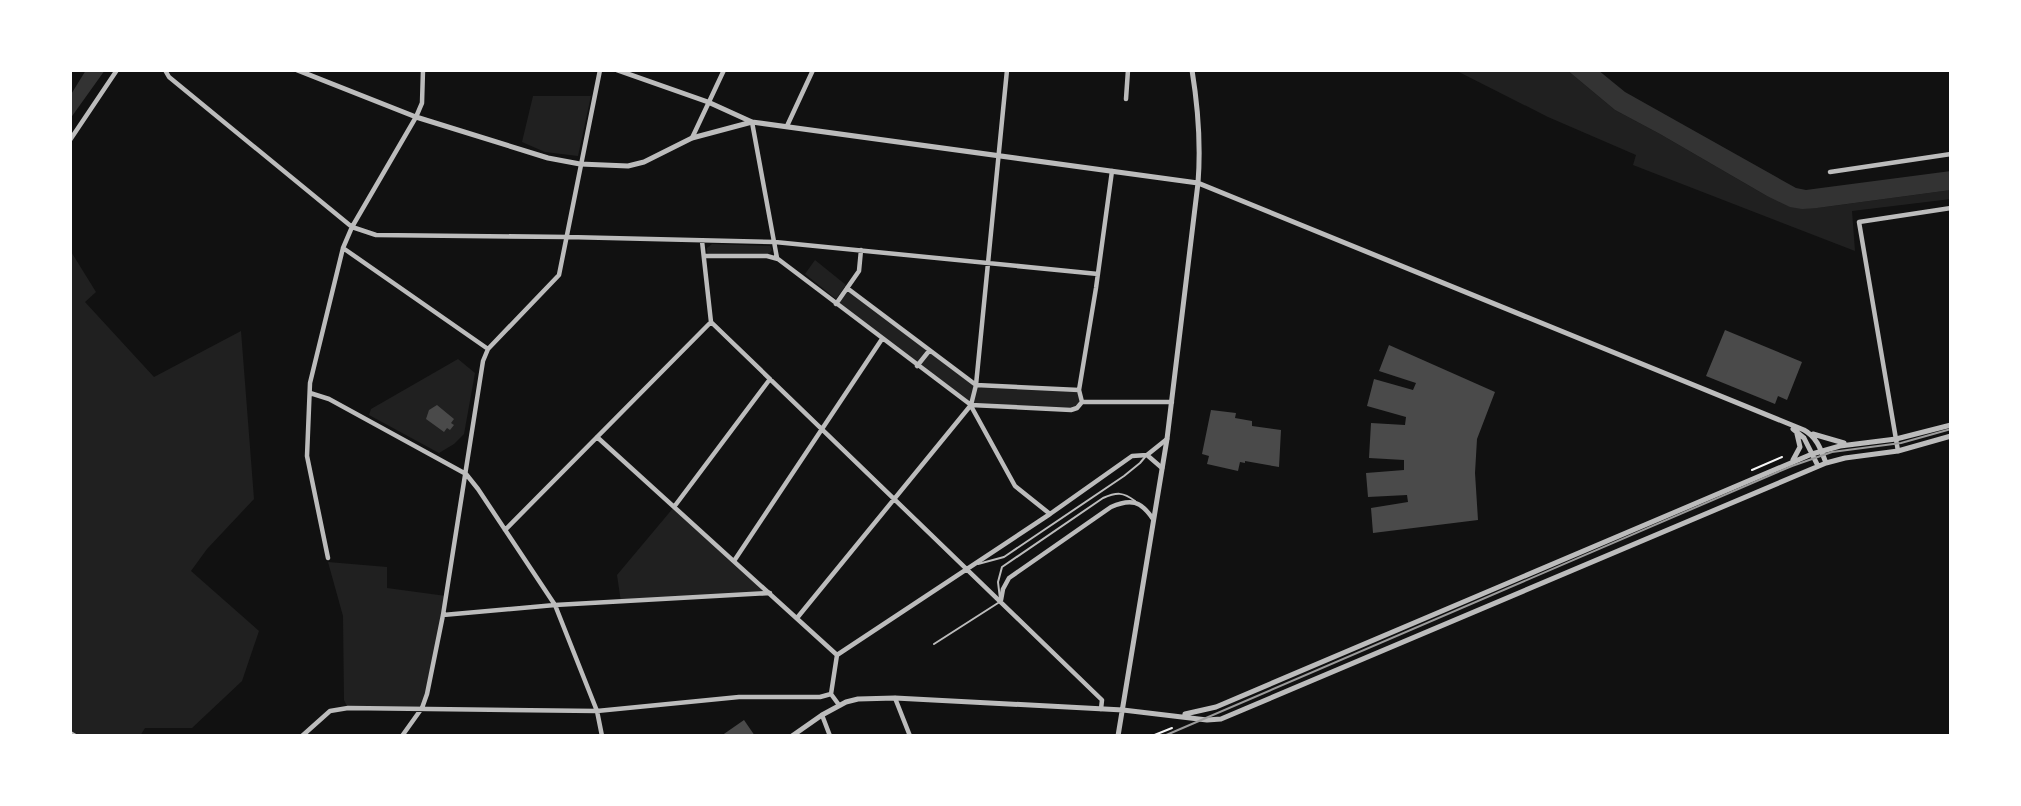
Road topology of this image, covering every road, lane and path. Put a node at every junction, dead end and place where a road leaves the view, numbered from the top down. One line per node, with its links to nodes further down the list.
1 (117, 70): 18 (street)
2 (165, 70): 26 (street)
3 (296, 70): 14 (street)
4 (423, 70): 14 (street)
5 (600, 70): 21 (street)
6 (617, 70): 13 (street)
7 (724, 70): 13 (street)
8 (813, 70): 16 (street)
9 (1007, 70): 20 (street)
10 (1128, 70): 12 (street)
11 (1192, 70): 24 (street)
12 (1126, 99)
13 (708, 102): 15 (street); 17 (street)
14 (416, 117): 21 (street); 26 (street)
15 (752, 122): 16 (street); 17 (street); 29 (street)
16 (787, 126): 20 (street)
17 (692, 138): 21 (street)
18 (70, 140)
19 (1951, 154): 23 (street)
20 (1000, 156): 22 (street); 34 (street)
21 (580, 164): 27 (street)
22 (1112, 171): 24 (street); 35 (street)
23 (1830, 172)
24 (1198, 183): 48 (street); 50 (street)
25 (1951, 208): 58 (street)
26 (352, 227): 27 (street); 30 (street)
27 (568, 237): 28 (street); 40 (street)
28 (702, 241): 29 (street); 32 (street)
29 (775, 242): 31 (street); 33 (street)
30 (343, 248): 40 (street); 46 (street)
31 (861, 250): 34 (street); 36 (street)
32 (704, 256): 33 (street); 38 (street)
33 (778, 259): 37 (street)
34 (989, 262): 35 (street); 44 (street)
35 (1098, 274): 45 (street)
36 (848, 288): 37 (street); 41 (street)
37 (836, 304): 39 (street)
38 (711, 322): 43 (street); 56 (street)
39 (882, 339): 42 (street); 52 (street)
40 (488, 349): 70 (street)
41 (929, 351): 42 (street); 44 (street)
42 (917, 366): 49 (street)
43 (770, 379): 52 (street); 73 (street)
44 (976, 385): 45 (street); 49 (street)
45 (1079, 390): 47 (street)
46 (310, 393): 70 (street); 77 (street)
47 (1082, 401): 48 (street); 49 (street)
48 (1172, 402): 57 (street)
49 (971, 405): 71 (street); 74 (street)
50 (1785, 423): 53 (street); 54 (street)
51 (1951, 425): 58 (street)
52 (822, 429): 71 (street); 78 (street)
53 (1796, 431): 62 (street); 65 (street)
54 (1811, 434): 59 (street); 60 (street)
55 (1951, 436): 61 (street)
56 (597, 437): 73 (street); 76 (street)
57 (1167, 439): 63 (street); 68 (street)
58 (1896, 439): 59 (street); 61 (street)
59 (1850, 445): 60 (street)
60 (1821, 451): 62 (street); 66 (street)
61 (1898, 451): 66 (street)
62 (1812, 454): 65 (street); 67 (street)
63 (1147, 455): 68 (street); 74 (street); 79 (lane)
64 (1782, 457): 69 (path)
65 (1791, 463): 95 (street)
66 (1826, 463): 67 (street)
67 (1818, 466): 95 (street)
68 (1163, 468): 75 (street)
69 (1752, 470)
70 (466, 474): 76 (street); 83 (street)
71 (894, 499): 79 (street); 84 (street)
72 (1137, 502): 75 (street); 81 (street); 81 (lane)
73 (674, 507): 78 (street)
74 (1050, 513): 79 (street)
75 (1153, 519): 92 (street)
76 (505, 530): 82 (street)
77 (328, 558)
78 (734, 561): 80 (street)
79 (967, 568): 81 (street); 86 (street)
80 (769, 593): 82 (street); 84 (street)
81 (1000, 601): 85 (lane); 91 (street)
82 (555, 606): 83 (street); 93 (street)
83 (443, 615): 90 (street)
84 (797, 618): 86 (street)
85 (934, 644)
86 (837, 655): 87 (street)
87 (831, 694): 89 (street); 93 (street)
88 (895, 698): 89 (street); 91 (street); 104 (street)
89 (839, 705): 94 (street)
90 (422, 708): 93 (street); 99 (street); 100 (street)
91 (1101, 709): 92 (street)
92 (1123, 710): 95 (street); 105 (street)
93 (597, 711): 101 (street)
94 (822, 715): 102 (street); 103 (street)
95 (1179, 716)
96 (1171, 728): 106 (path)
97 (70, 733): 98 (street)
98 (75, 736)
99 (302, 736)
100 (402, 736)
101 (602, 736)
102 (792, 736)
103 (830, 736)
104 (910, 736)
105 (1118, 736)
106 (1152, 736)

